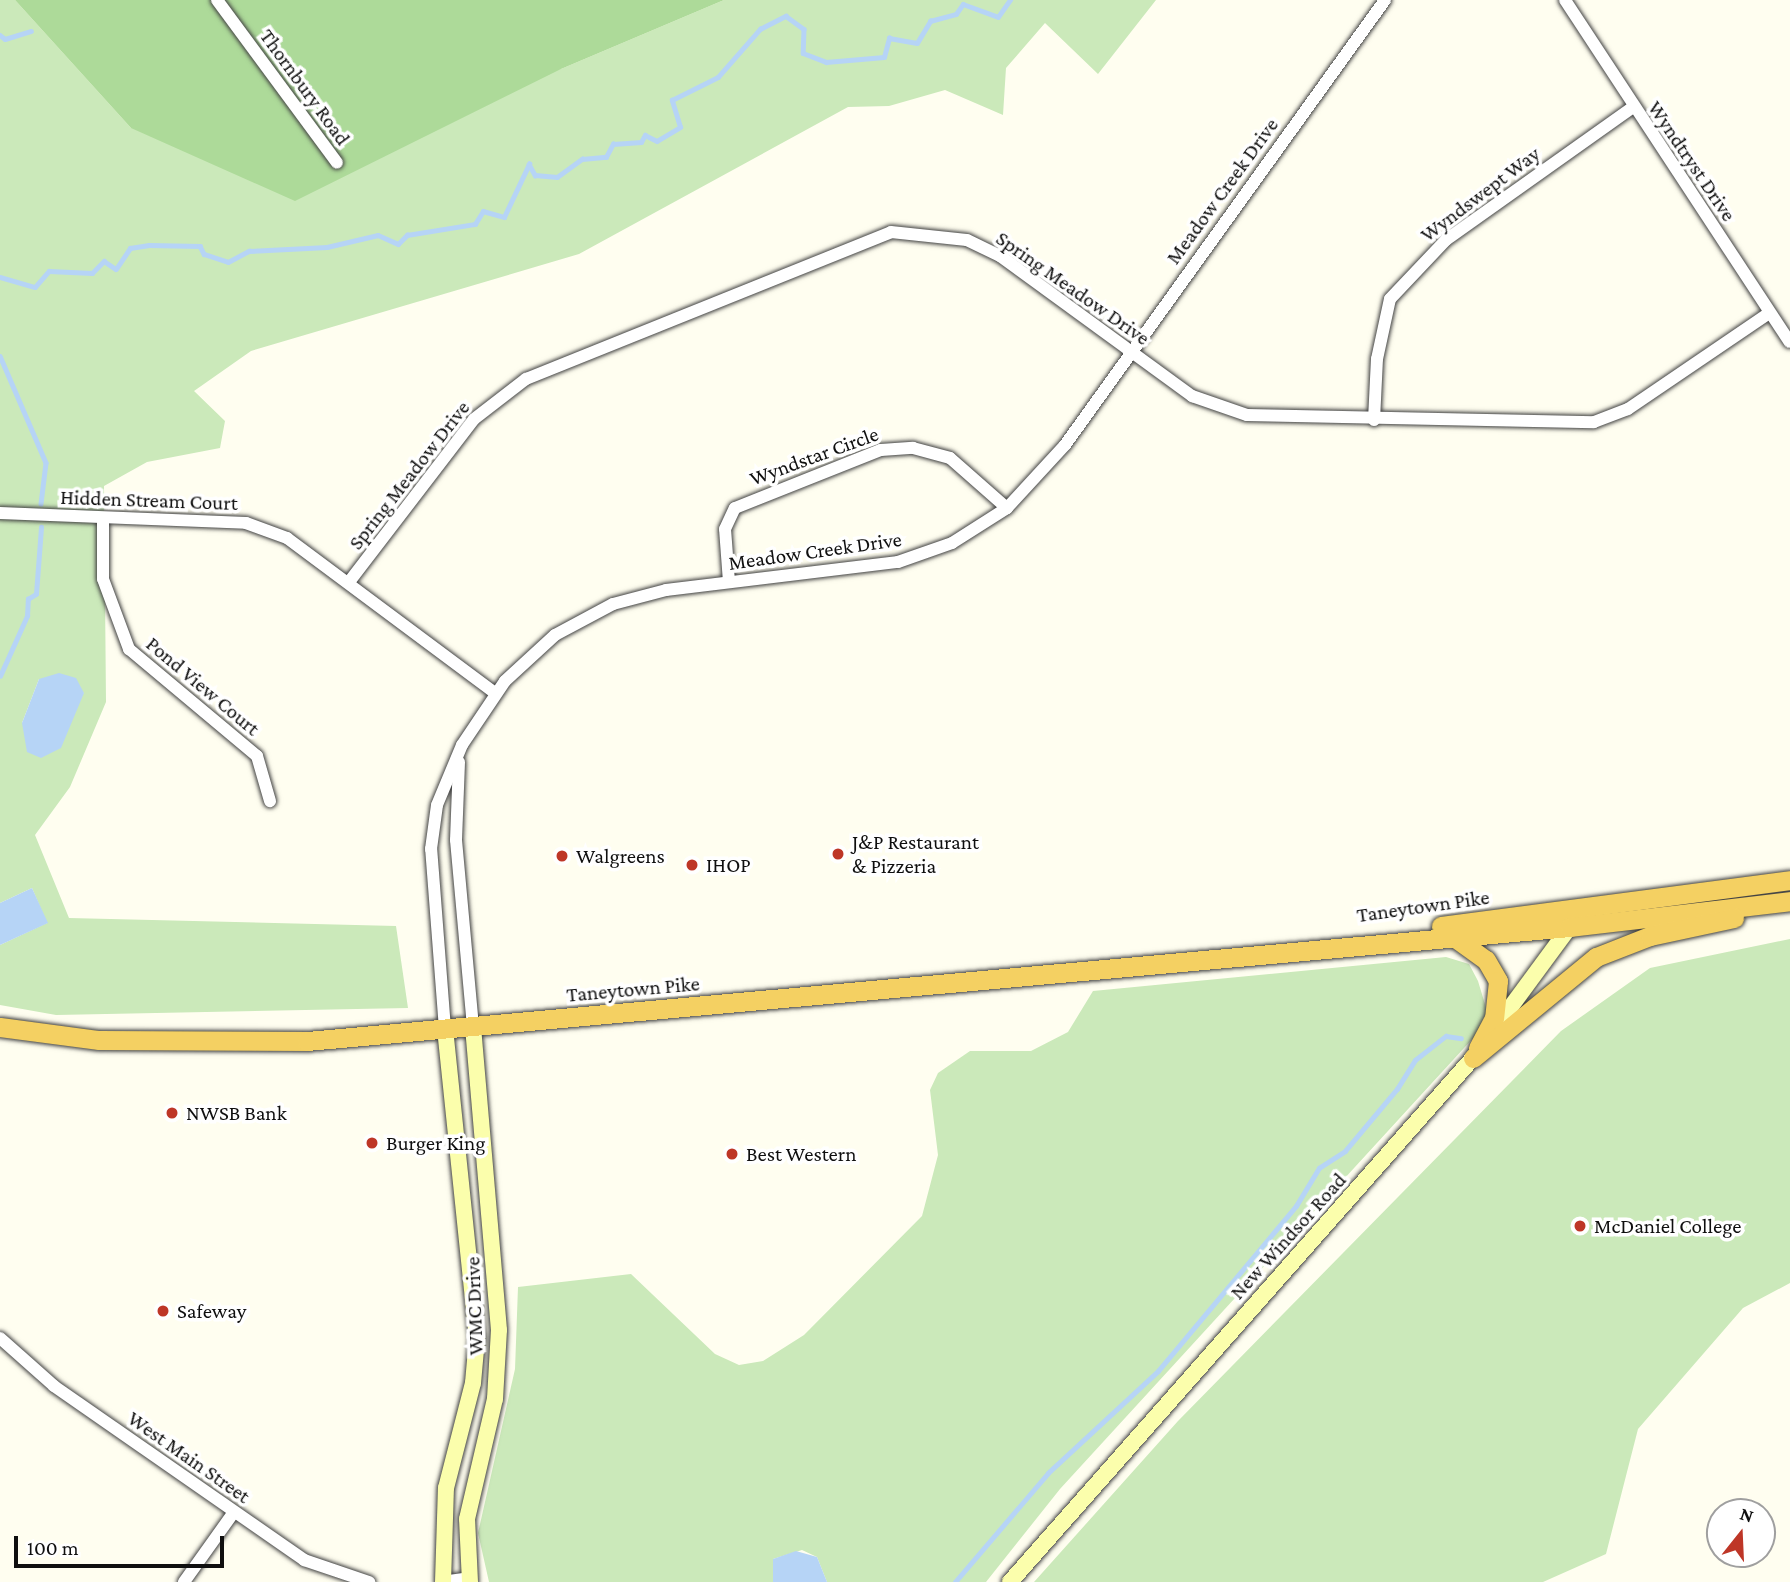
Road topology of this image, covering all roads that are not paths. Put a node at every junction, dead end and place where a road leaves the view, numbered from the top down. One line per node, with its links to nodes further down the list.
1 (217, 0): 5 (street, Thornbury Road)
2 (1385, 0): 8 (street, Meadow Creek Drive)
3 (1564, 0): 4 (street, Wyndtryst Drive)
4 (1633, 107): 6 (street, Wyndtryst Drive); 9 (street, Wyndswept Way)
5 (337, 163)
6 (1769, 313): 7 (street, Wyndtryst Drive); 9 (street, Spring Meadow Drive)
7 (1790, 342)
8 (1131, 352): 9 (street, Spring Meadow Drive); 10 (street, Meadow Creek Drive); 13 (street, Spring Meadow Drive)
9 (1374, 420)
10 (1007, 508): 14 (street, Meadow Creek Drive); 14 (street, Wyndstar Circle)
11 (0, 513): 12 (street, Hidden Stream Court)
12 (103, 518): 13 (street, Hidden Stream Court); 17 (street, Pond View Court)
13 (349, 582): 15 (street, Hidden Stream Court)
14 (729, 582): 15 (street, Meadow Creek Drive)
15 (495, 693): 16 (street, Meadow Creek Drive)
16 (462, 745): 25 (street, Meadow Creek Drive); 26 (street, Meadow Creek Drive)
17 (270, 802)
18 (1790, 880): 20 (highway, Taneytown Pike)
19 (1790, 903): 21 (highway, Taneytown Pike); 27 (highway)
20 (1582, 906): 21 (main road, New Windsor Road); 23 (highway, Taneytown Pike)
21 (1570, 927): 22 (highway, Taneytown Pike); 27 (main road, New Windsor Road)
22 (1454, 937): 23 (highway, Taneytown Pike); 27 (highway)
23 (1270, 951): 25 (highway, Taneytown Pike)
24 (0, 1027): 26 (highway, Taneytown Pike)
25 (474, 1027): 26 (highway, Taneytown Pike); 30 (main road, WMC Drive)
26 (445, 1029): 33 (main road, WMC Drive)
27 (1473, 1058): 34 (main road, New Windsor Road)
28 (0, 1338): 29 (street, West Main Street)
29 (234, 1511): 31 (street); 32 (street, West Main Street)
30 (469, 1580): 33 (street)
31 (184, 1582)
32 (369, 1582)
33 (443, 1582)
34 (1010, 1582)

